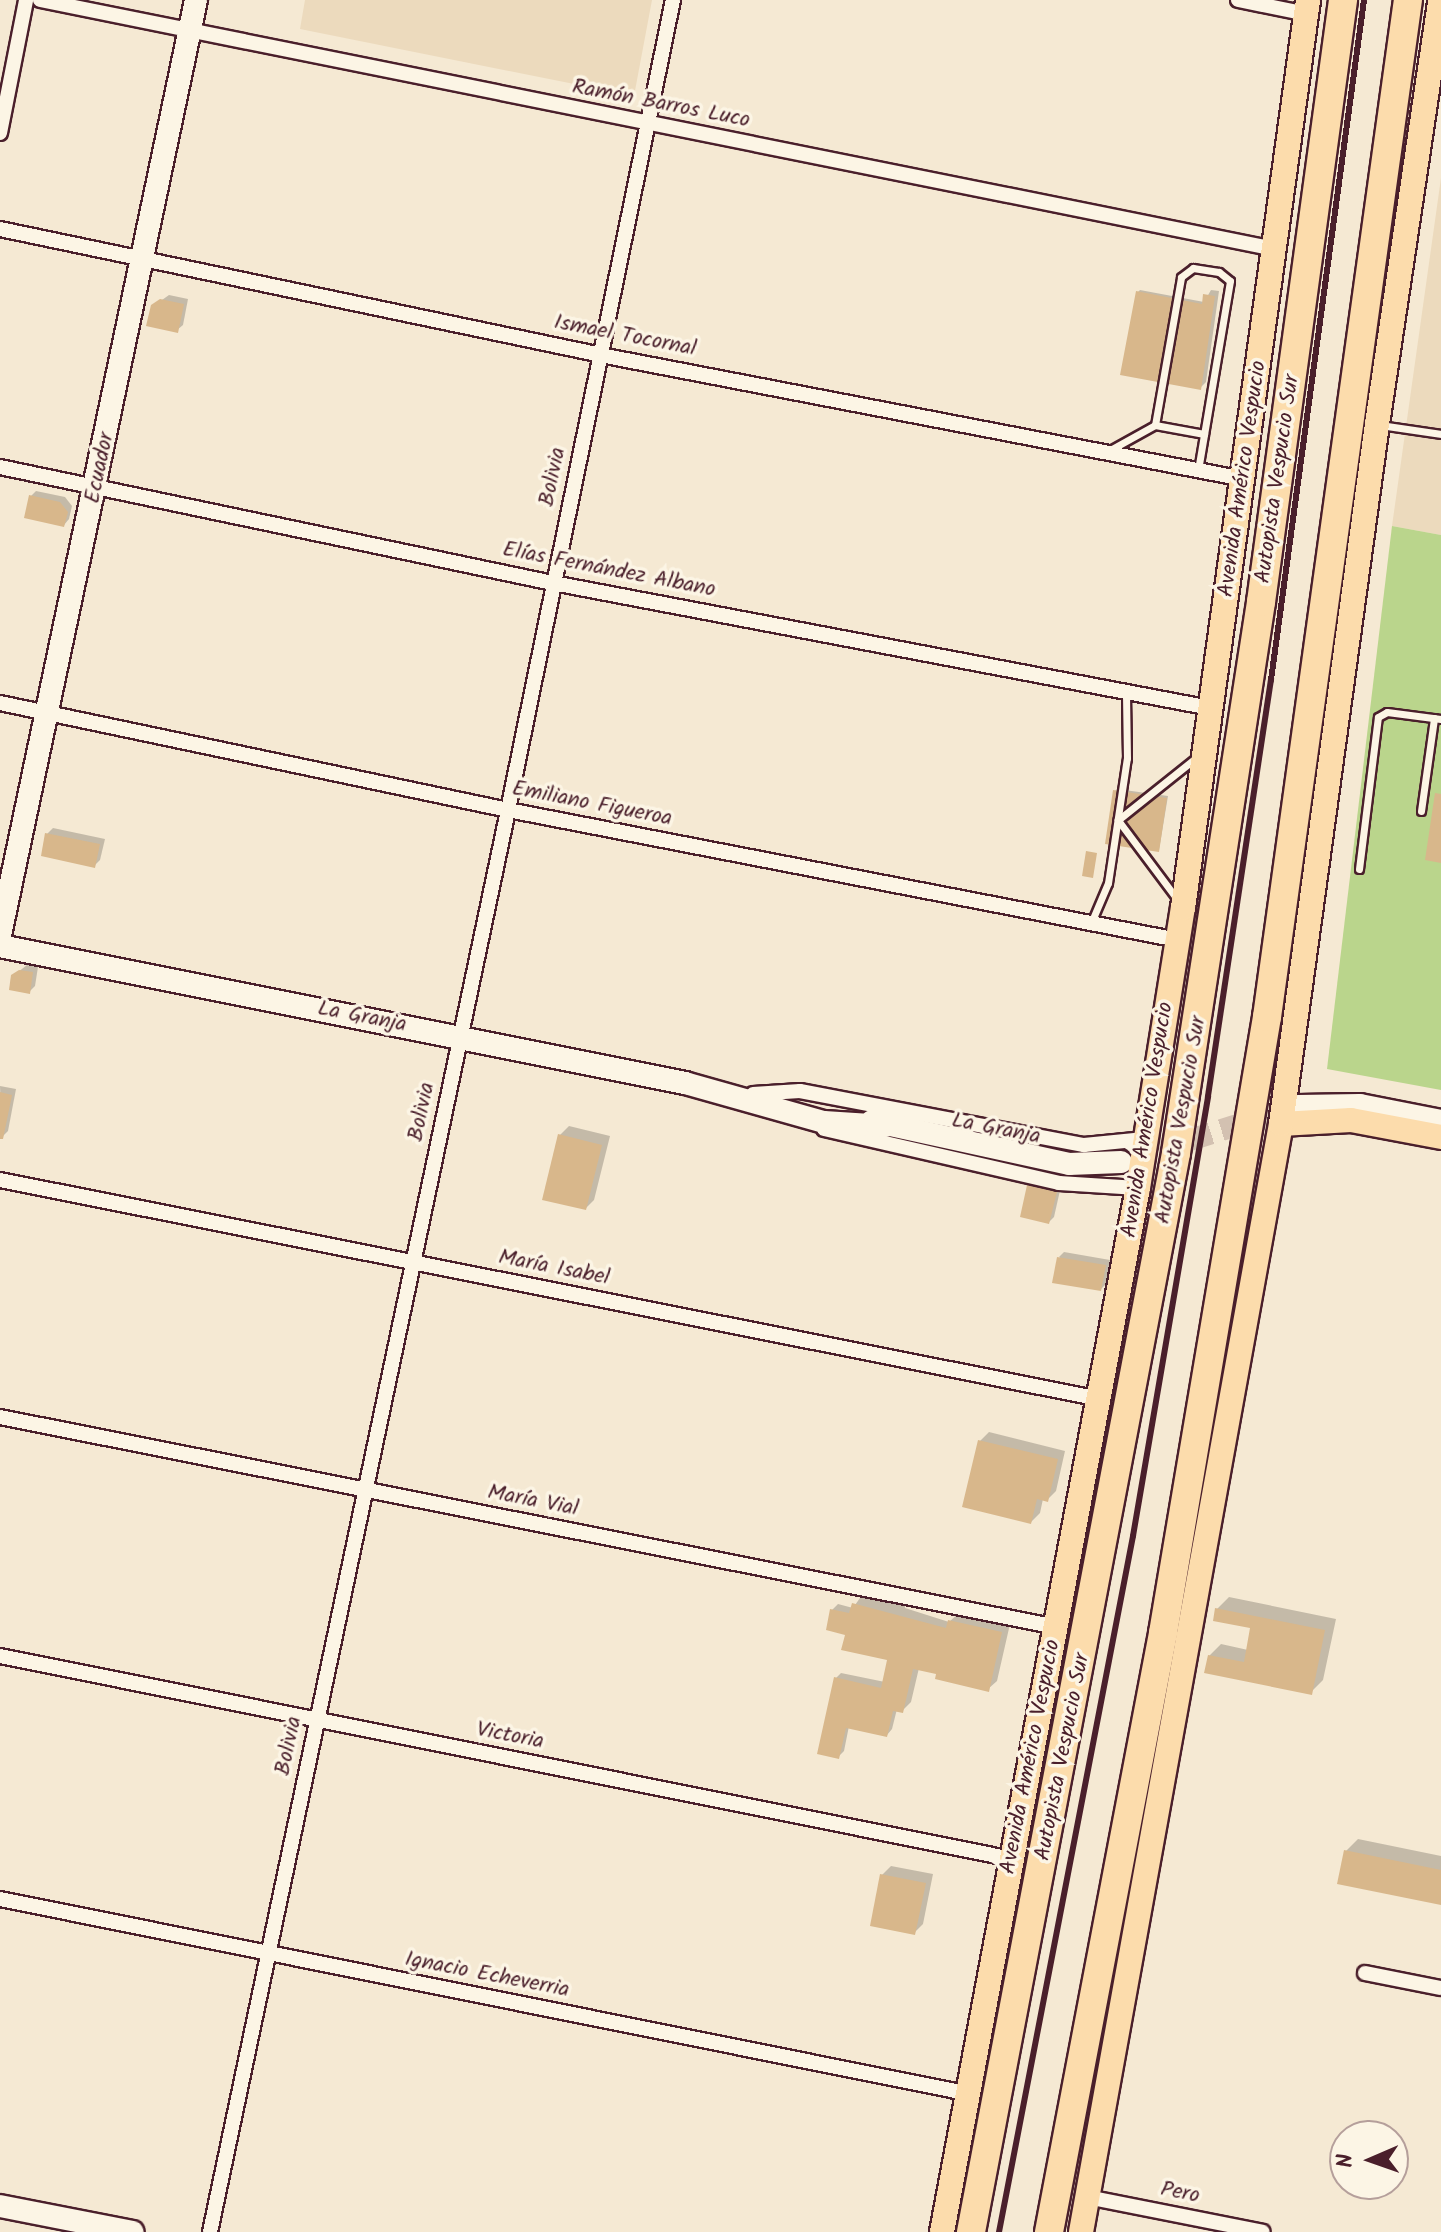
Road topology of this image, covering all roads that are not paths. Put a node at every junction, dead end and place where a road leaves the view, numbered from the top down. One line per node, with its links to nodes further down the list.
1 (26, 0): 12 (street)
2 (40, 0): 10 (street, Ramón Barros Luco)
3 (196, 0): 10 (main road, Ecuador)
4 (673, 0): 11 (street, Bolivia)
5 (1238, 0): 9 (street)
6 (1343, 0): 73 (highway, Autopista Vespucio Sur)
7 (1408, 0): 74 (highway)
8 (1440, 0): 17 (main road)
9 (1308, 7): 14 (main road, Avenida Américo Vespucio)
10 (190, 31): 11 (street, Ramón Barros Luco); 15 (main road, Ecuador)
11 (647, 124): 14 (street, Ramón Barros Luco); 16 (street, Bolivia)
12 (0, 133)
13 (0, 229): 15 (street, Ismael Tocornal)
14 (1275, 249): 24 (main road, Avenida Américo Vespucio)
15 (143, 258): 16 (street, Ismael Tocornal); 25 (main road, Ecuador)
16 (602, 354): 21 (street, Ismael Tocornal); 26 (street, Bolivia)
17 (1377, 424): 20 (lane); 48 (main road)
18 (1155, 425): 19 (lane); 19 (lane); 21 (lane)
19 (1204, 434): 23 (lane)
20 (1441, 434)
21 (1107, 452): 23 (street, Ismael Tocornal)
22 (0, 467): 25 (street, Elías Fernández Albano)
23 (1198, 470): 24 (street, Ismael Tocornal)
24 (1244, 479): 29 (main road, Avenida Américo Vespucio)
25 (97, 486): 26 (street, Elías Fernández Albano); 30 (main road, Ecuador)
26 (553, 583): 27 (street, Elías Fernández Albano); 33 (street, Bolivia)
27 (1126, 693): 29 (street, Elías Fernández Albano); 35 (lane)
28 (0, 703): 30 (street, Emiliano Figueroa)
29 (1211, 708): 32 (main road, Avenida Américo Vespucio)
30 (48, 713): 33 (street, Emiliano Figueroa); 39 (main road, Ecuador)
31 (1438, 718): 34 (lane); 36 (lane)
32 (1205, 751): 35 (lane); 37 (main road, Avenida Américo Vespucio)
33 (508, 810): 38 (street, Emiliano Figueroa); 42 (street, Bolivia)
34 (1421, 811)
35 (1118, 820): 37 (lane); 38 (lane)
36 (1359, 869)
37 (1183, 908): 40 (main road, Avenida Américo Vespucio)
38 (1091, 923): 40 (street, Emiliano Figueroa)
39 (0, 935)
40 (1178, 940): 51 (main road, Avenida Américo Vespucio)
41 (0, 946): 42 (main road, La Granja)
42 (460, 1037): 43 (main road, La Granja); 55 (street, Bolivia)
43 (722, 1092): 44 (main road, La Granja); 46 (main road, La Granja)
44 (753, 1094): 49 (main road, La Granja); 51 (street, La Granja)
45 (1298, 1106): 47 (main road)
46 (779, 1111): 49 (main road, La Granja); 54 (street, La Granja)
47 (1441, 1121)
48 (1281, 1124): 50 (main road); 68 (main road)
49 (886, 1126): 52 (main road, La Granja)
50 (1441, 1137)
51 (1145, 1139): 54 (main road, Avenida Américo Vespucio)
52 (1121, 1162)
53 (0, 1180): 55 (street, María Isabel)
54 (1138, 1188): 56 (main road, Avenida Américo Vespucio)
55 (414, 1262): 56 (street, María Isabel); 58 (street, Bolivia)
56 (1100, 1399): 59 (main road, Avenida Américo Vespucio)
57 (0, 1417): 58 (street, María Vial)
58 (366, 1490): 59 (street, María Vial); 61 (street, Bolivia)
59 (1057, 1627): 62 (main road, Avenida Américo Vespucio)
60 (0, 1656): 61 (street, Victoria)
61 (318, 1720): 62 (street, Victoria); 64 (street, Bolivia)
62 (1012, 1859): 67 (main road, Avenida Américo Vespucio)
63 (0, 1899): 64 (street, Ignacio Echeverria)
64 (269, 1953): 67 (street, Ignacio Echeverria); 71 (street, Bolivia)
65 (1365, 1973): 66 (street)
66 (1441, 1988)
67 (966, 2093): 72 (main road, Avenida Américo Vespucio)
68 (1087, 2197): 75 (main road); 76 (street, Pero)
69 (0, 2206): 70 (main road)
70 (132, 2232)
71 (210, 2232)
72 (942, 2232)
73 (971, 2232)
74 (1049, 2232)
75 (1081, 2232)
76 (1263, 2232)

